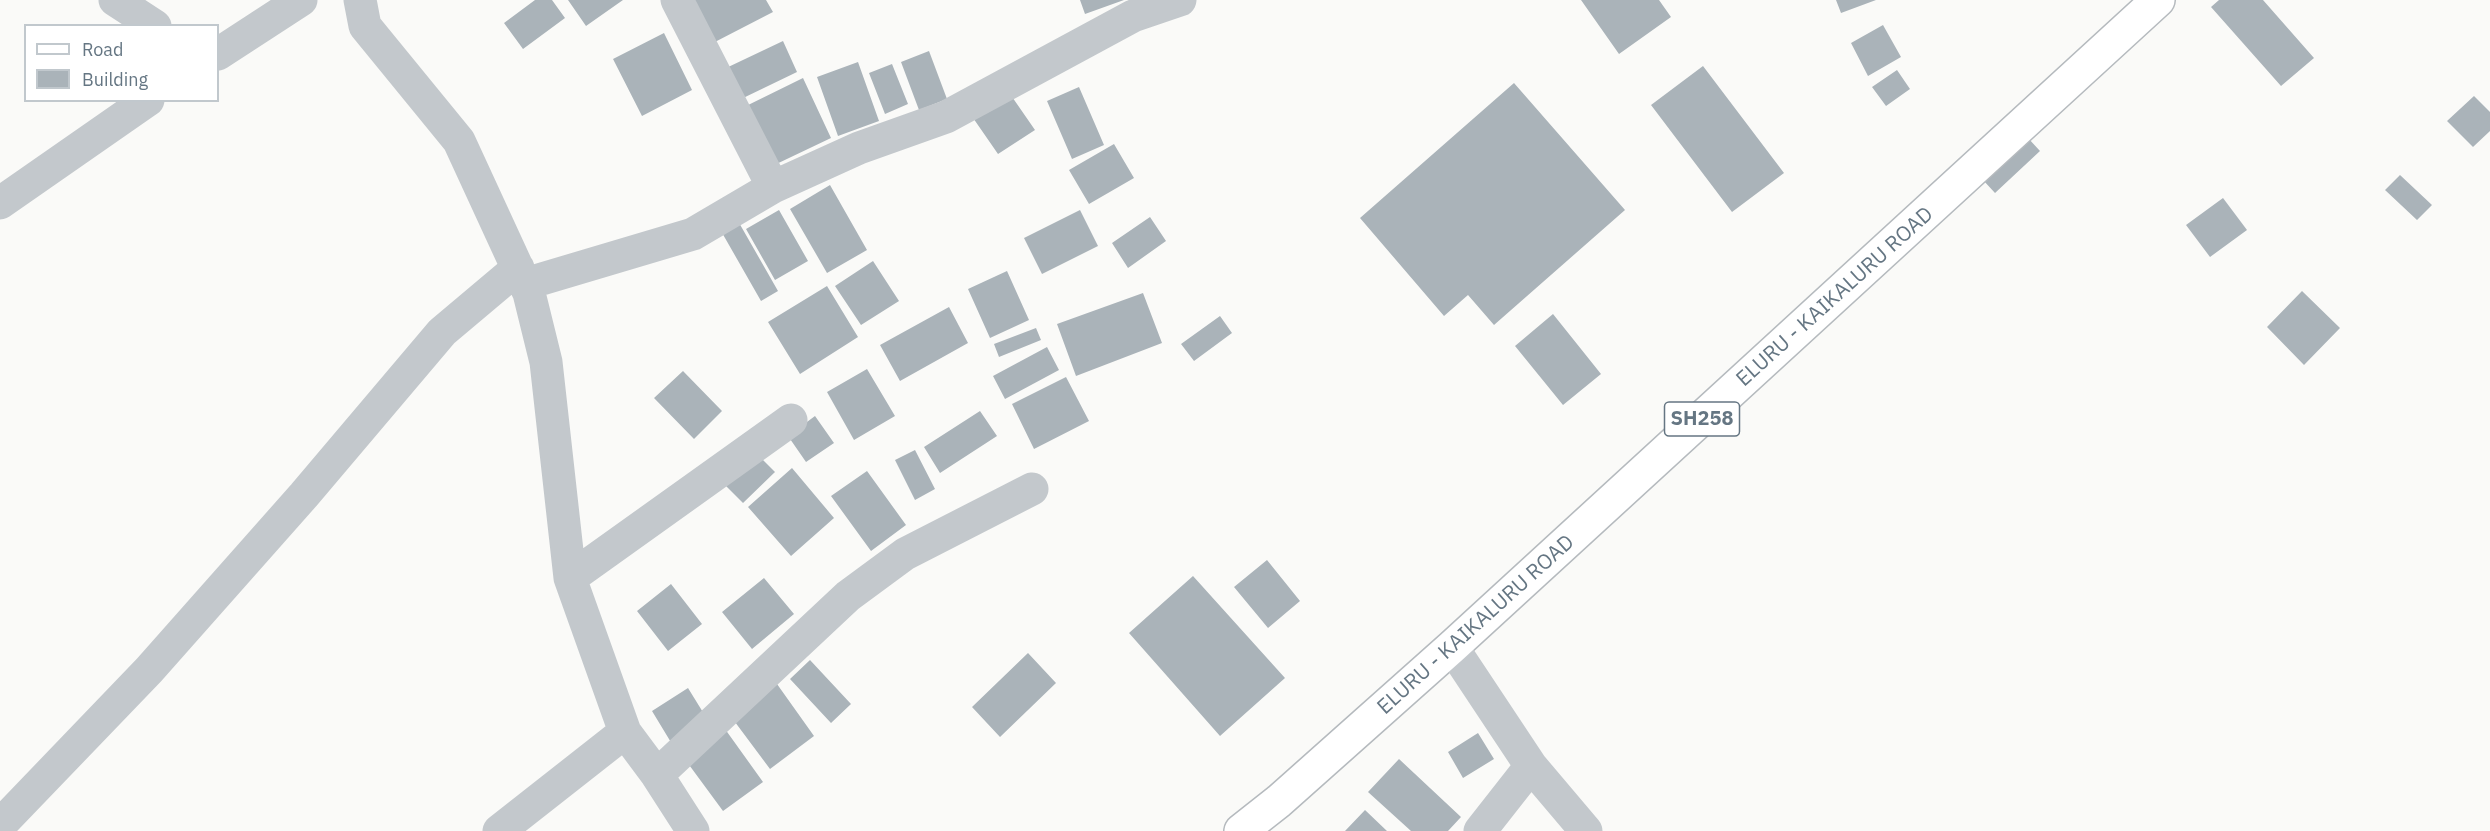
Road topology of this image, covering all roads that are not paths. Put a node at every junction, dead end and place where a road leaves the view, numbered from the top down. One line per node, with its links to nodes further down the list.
1 (115, 0): 7 (street)
2 (302, 0): 8 (street)
3 (360, 0): 12 (street)
4 (677, 0): 10 (street)
5 (1180, 0): 10 (street)
6 (2158, 0): 16 (main road, ELURU - KAIKALURU ROAD / SH258)
7 (152, 24)
8 (219, 53)
9 (145, 102): 11 (street)
10 (773, 187): 12 (street)
11 (0, 203)
12 (521, 276): 15 (street); 20 (street)
13 (791, 420): 15 (street)
14 (1032, 489): 19 (street)
15 (570, 578): 17 (street)
16 (1452, 647): 18 (street); 23 (main road, ELURU - KAIKALURU ROAD / SH258)
17 (625, 732): 19 (street); 21 (street)
18 (1532, 766): 24 (street); 25 (street)
19 (657, 775): 22 (street)
20 (0, 825)
21 (499, 831)
22 (693, 831)
23 (1241, 831)
24 (1480, 831)
25 (1586, 831)

